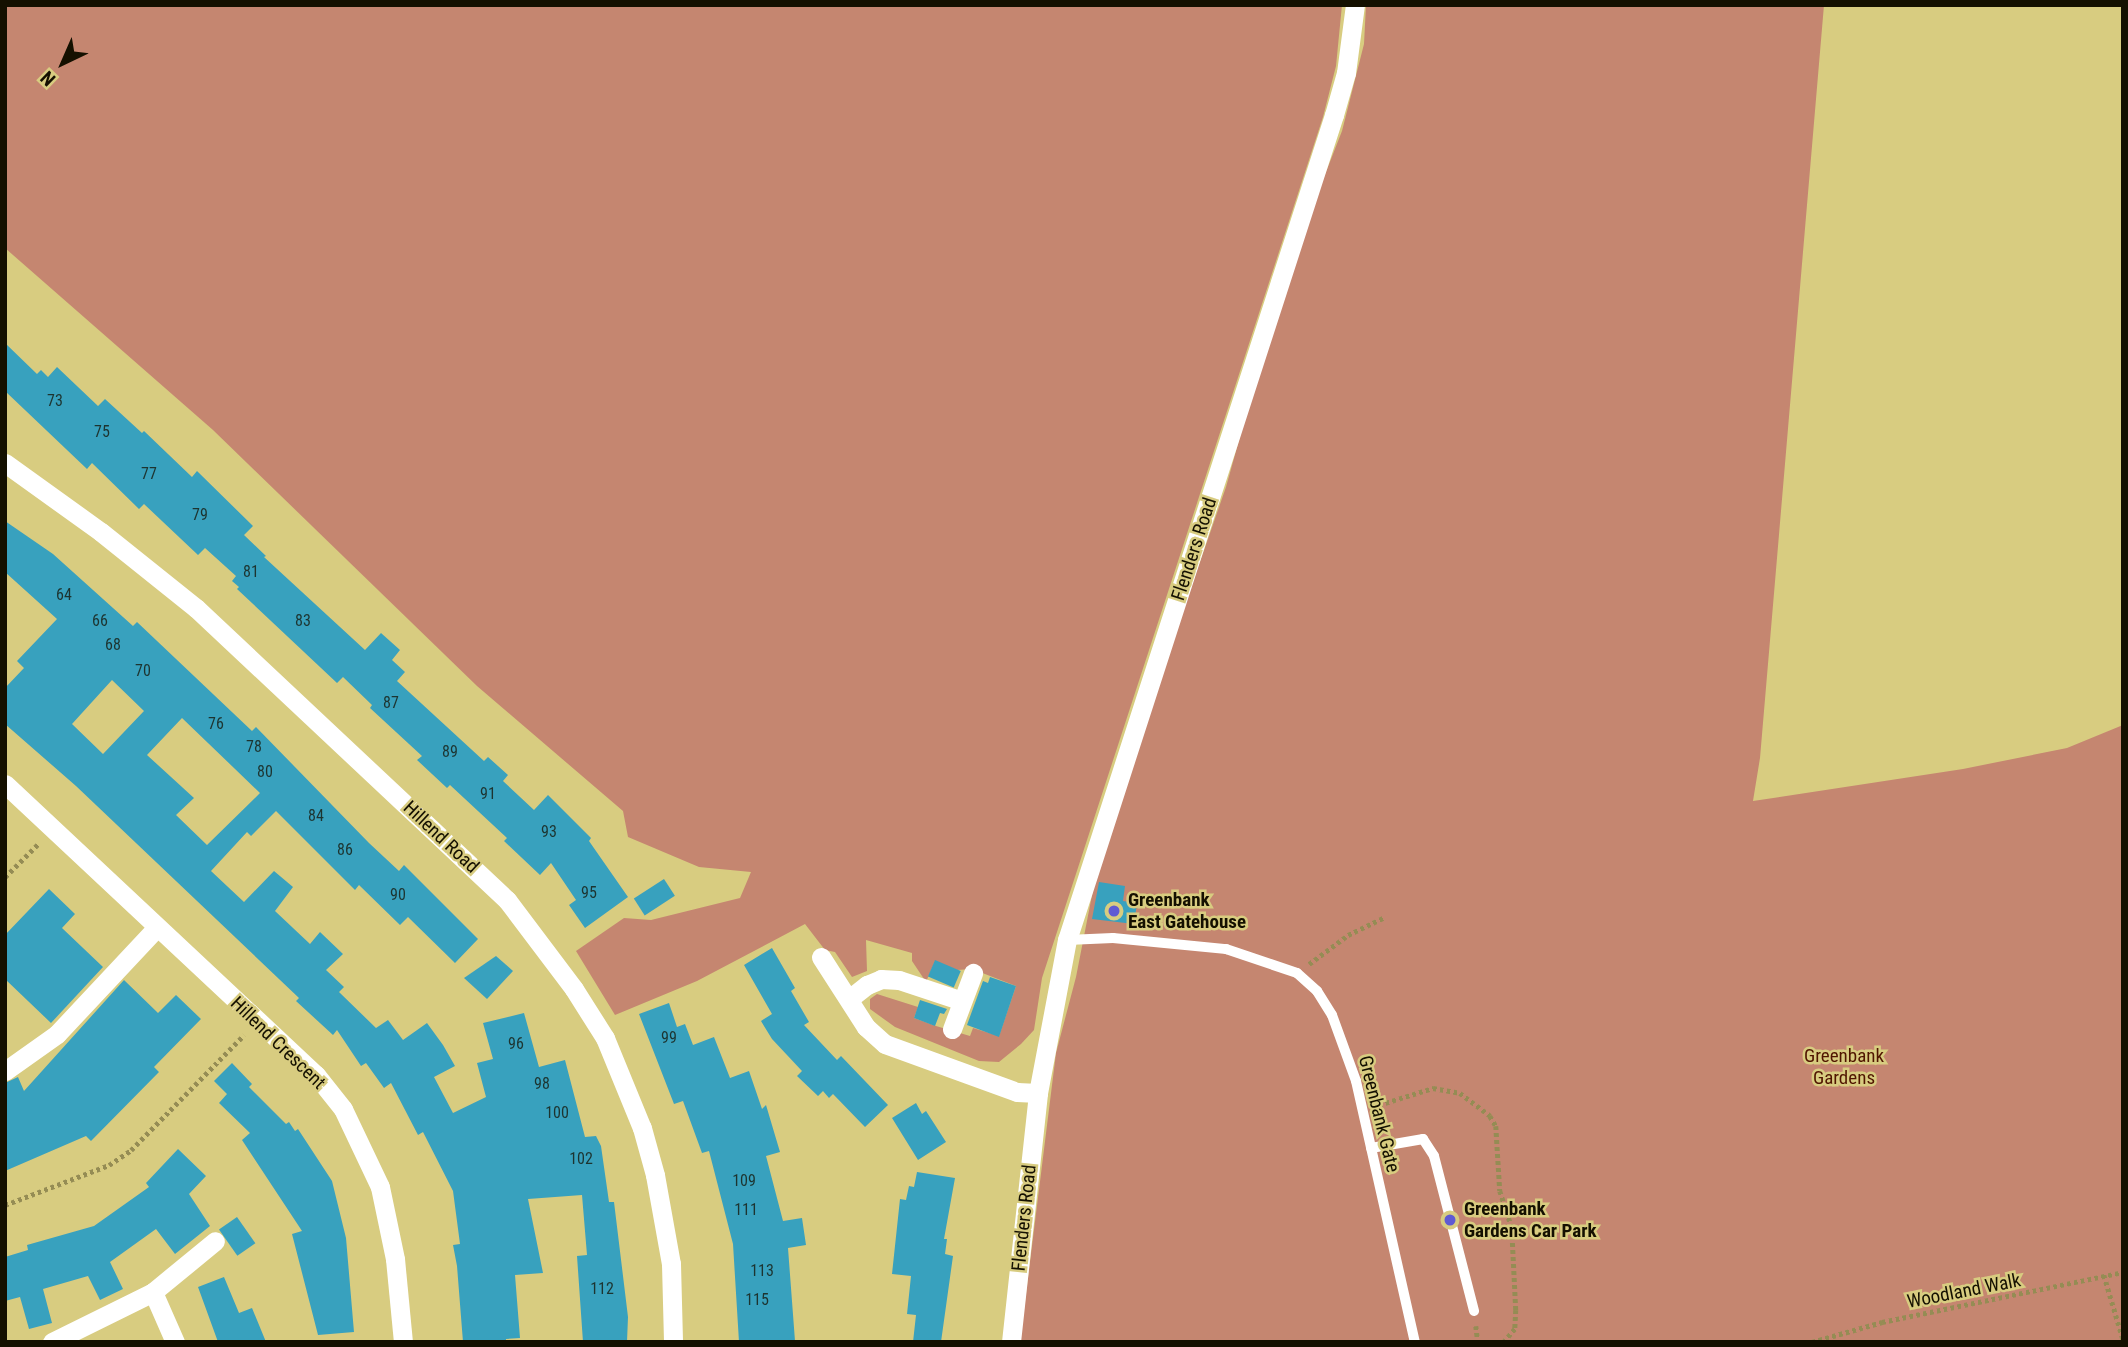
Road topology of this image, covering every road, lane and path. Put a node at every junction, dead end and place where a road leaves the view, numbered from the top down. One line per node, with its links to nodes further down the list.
1 (1354, 5): 8 (street, Flenders Road)
2 (5, 463): 30 (street, Hillend Road)
3 (5, 784): 4 (street, Hillend Crescent)
4 (53, 828): 5 (path); 7 (street, Hillend Crescent)
5 (5, 877)
6 (1385, 917): 11 (path)
7 (157, 927): 14 (street, Hillend Crescent); 16 (street)
8 (1067, 940): 11 (lane, Greenbank Gate); 17 (street, Flenders Road)
9 (821, 957): 12 (street)
10 (973, 973): 13 (street)
11 (1297, 973): 18 (lane, Greenbank Gate)
12 (849, 999): 13 (street); 17 (street)
13 (962, 1001): 15 (street)
14 (256, 1021): 20 (path); 29 (street, Hillend Crescent)
15 (952, 1029)
16 (5, 1071)
17 (1038, 1093): 31 (street, Flenders Road)
18 (1363, 1110): 19 (lane, Greenbank Gate); 33 (path)
19 (1371, 1148): 25 (lane); 32 (lane, Greenbank Gate)
20 (5, 1205)
21 (215, 1241): 24 (street)
22 (2123, 1272): 23 (path, Woodland Walk)
23 (2104, 1275): 26 (path); 34 (path, Woodland Walk)
24 (153, 1292): 27 (street); 28 (street)
25 (1474, 1311)
26 (2123, 1339)
27 (52, 1342)
28 (174, 1342)
29 (404, 1342)
30 (673, 1342)
31 (1011, 1342)
32 (1415, 1342)
33 (1504, 1342)
34 (1812, 1342)

